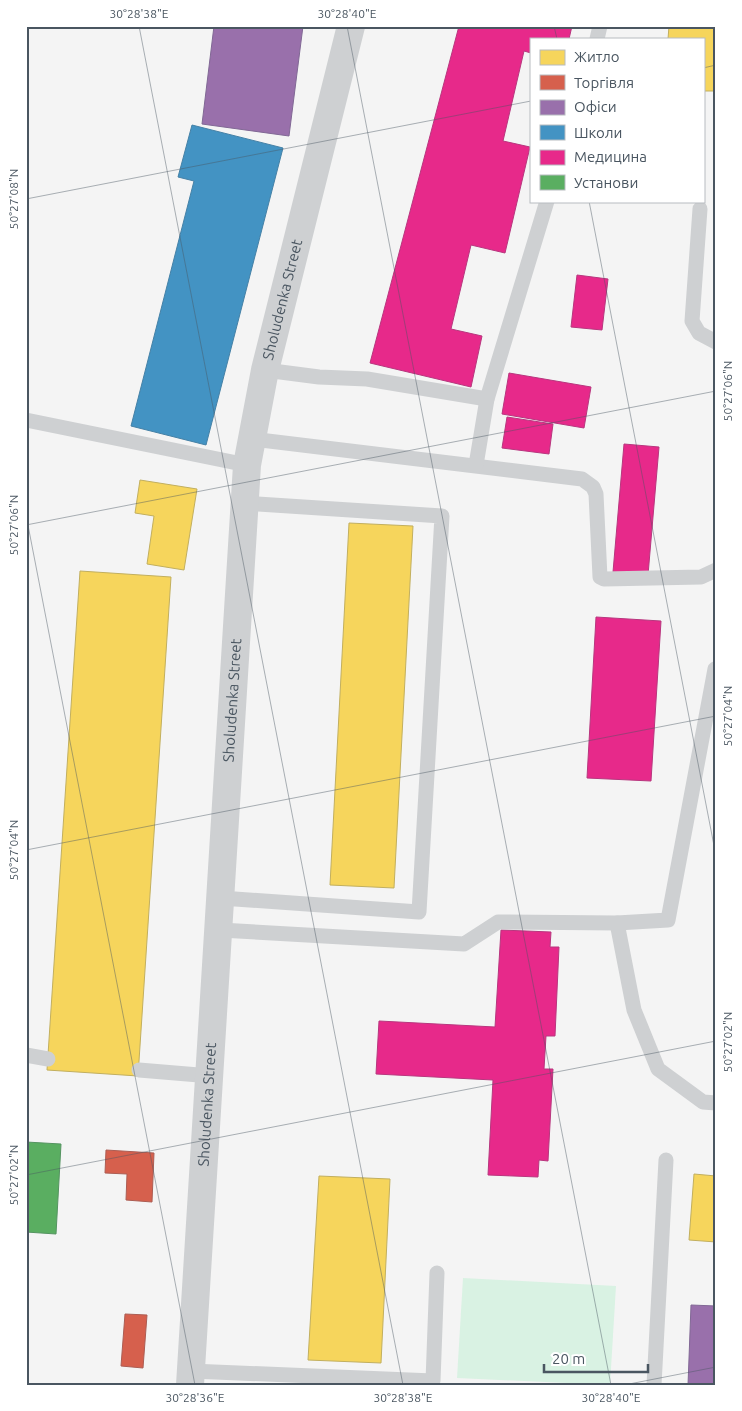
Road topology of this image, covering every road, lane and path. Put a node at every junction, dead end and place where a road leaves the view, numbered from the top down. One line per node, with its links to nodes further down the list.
1 (351, 26): 7 (street, Sholudenka Street)
2 (600, 26): 3 (lane)
3 (596, 38)
4 (547, 202): 8 (lane)
5 (700, 208): 6 (lane)
6 (716, 342)
7 (265, 370): 8 (lane); 10 (street, Sholudenka Street)
8 (487, 399): 11 (lane)
9 (26, 420): 10 (lane)
10 (250, 452): 11 (lane); 12 (street, Sholudenka Street)
11 (476, 465): 13 (lane)
12 (244, 503): 15 (street, Sholudenka Street); 15 (lane)
13 (716, 570)
14 (715, 669): 16 (lane)
15 (221, 898): 17 (street, Sholudenka Street)
16 (617, 923): 17 (lane); 22 (lane)
17 (220, 930): 21 (street, Sholudenka Street)
18 (26, 1055): 19 (lane)
19 (48, 1059)
20 (139, 1070): 21 (lane)
21 (211, 1076): 25 (street, Sholudenka Street)
22 (716, 1103)
23 (666, 1160): 26 (lane)
24 (437, 1273): 25 (lane)
25 (191, 1378)
26 (654, 1385)

